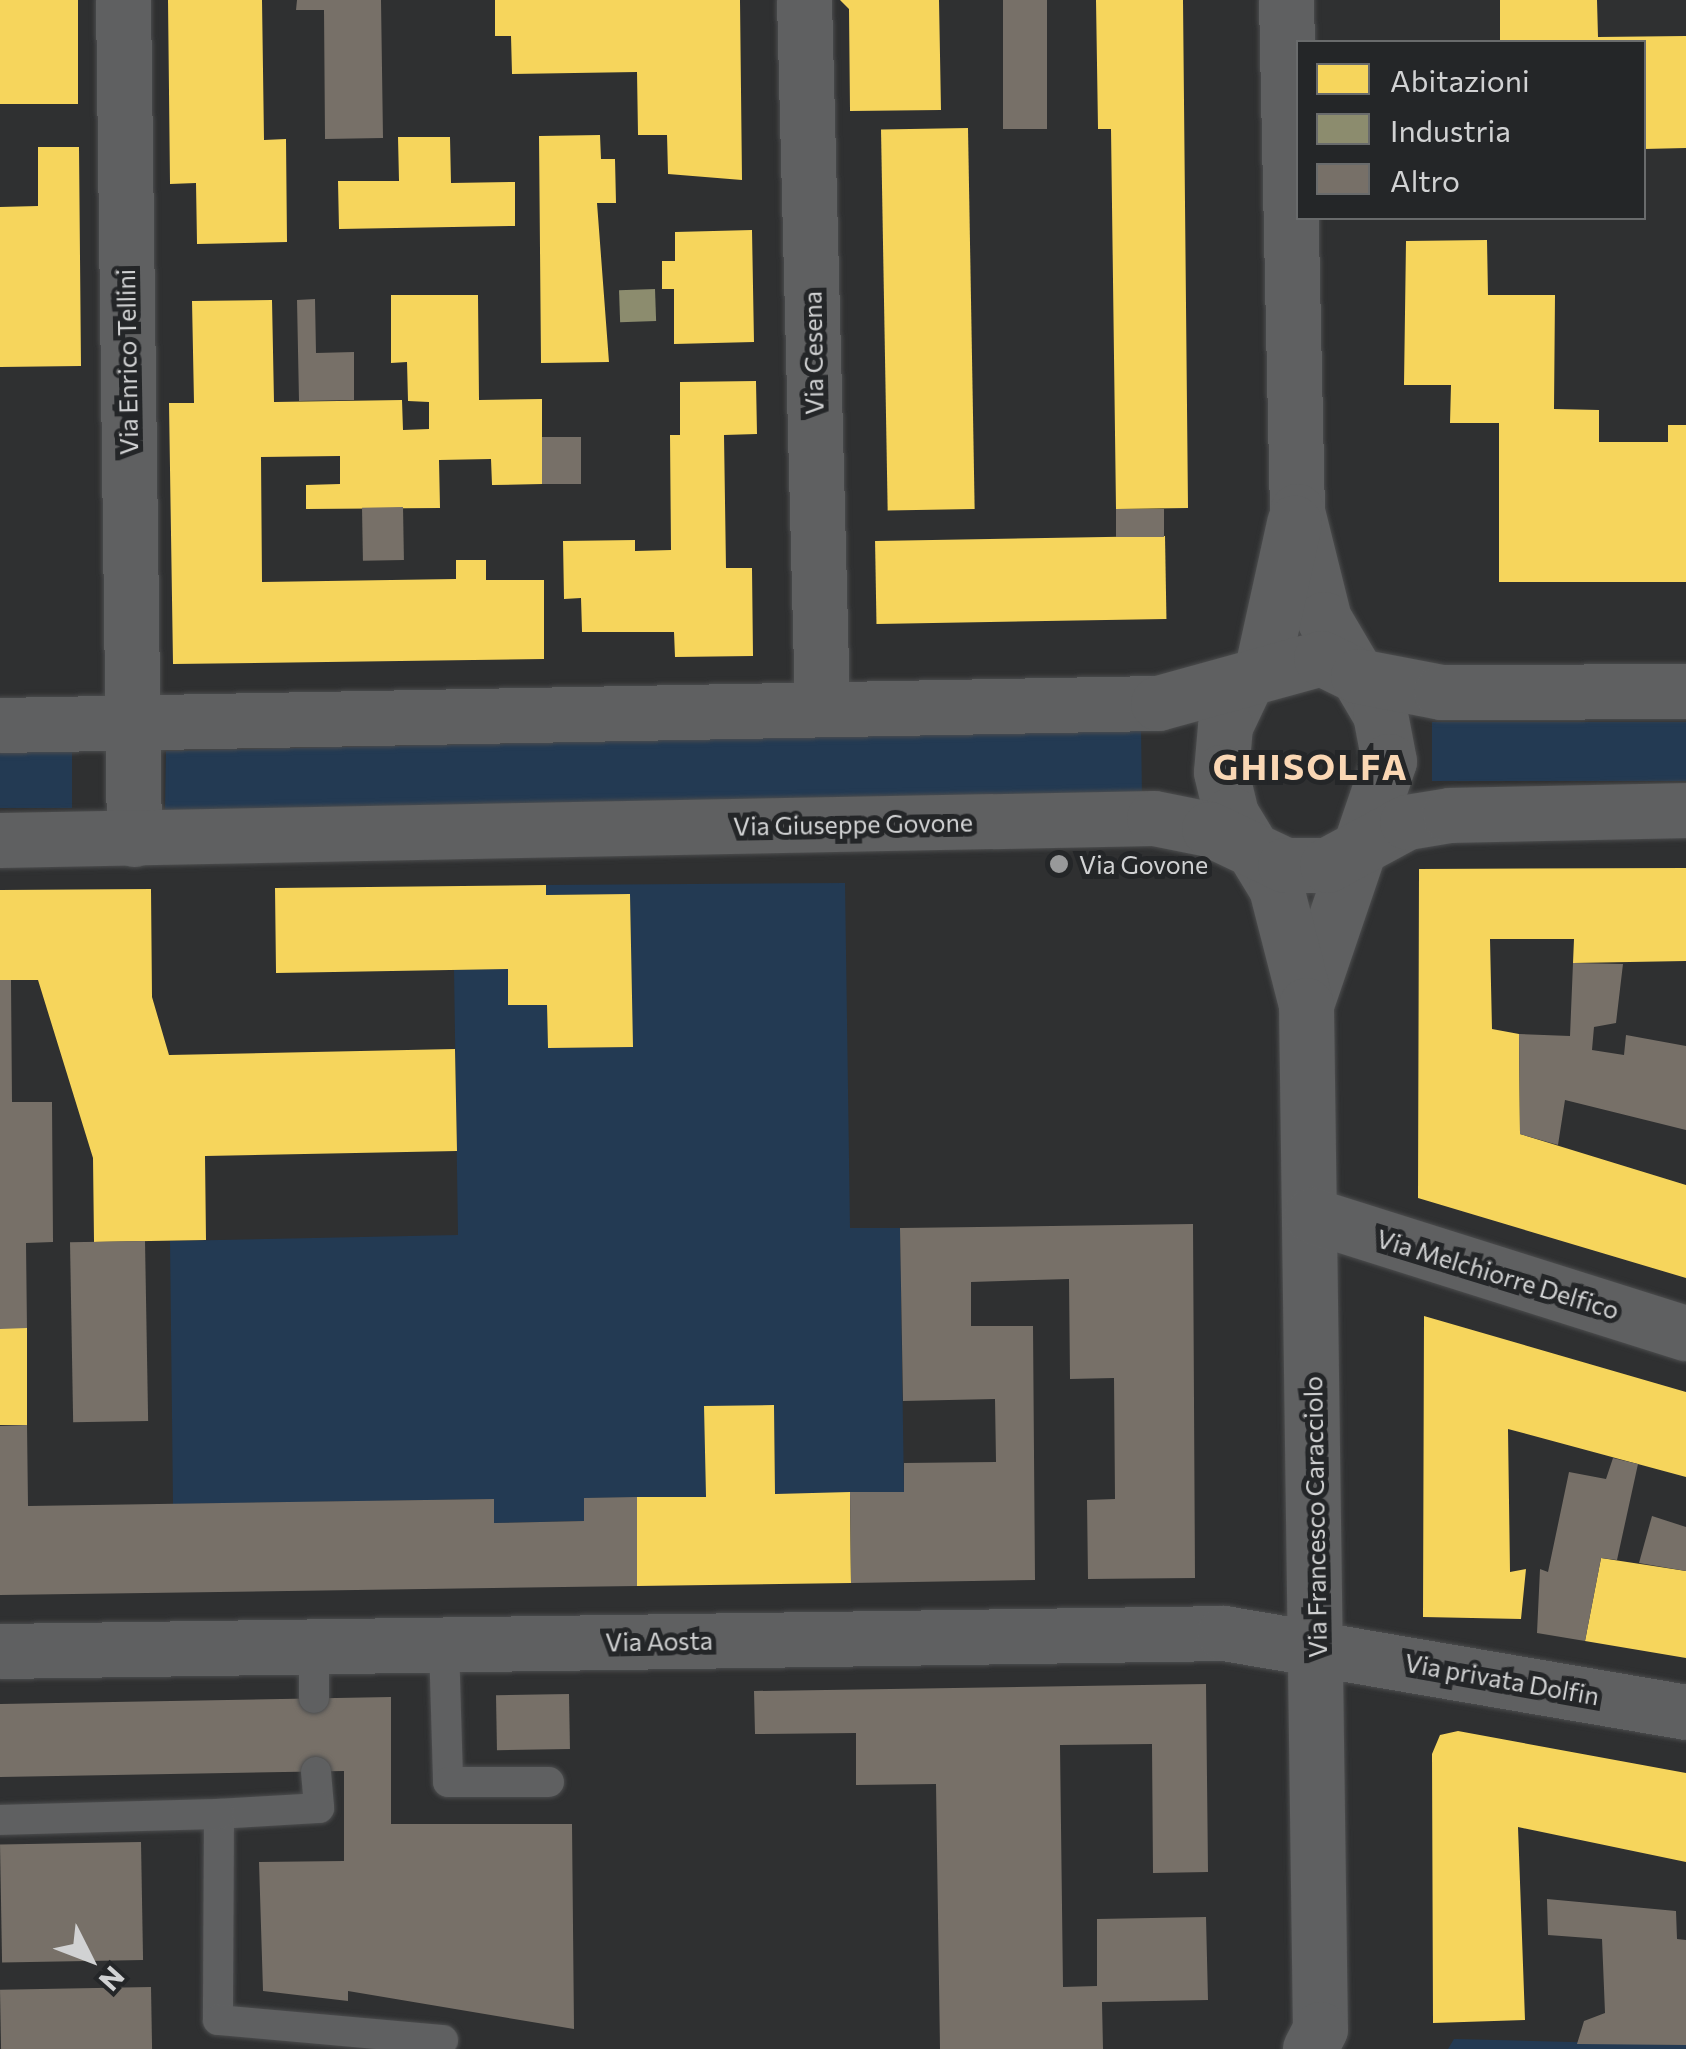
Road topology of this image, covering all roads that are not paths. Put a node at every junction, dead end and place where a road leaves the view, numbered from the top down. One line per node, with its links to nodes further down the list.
1 (123, 0): 9 (street, Via Enrico Tellini)
2 (804, 0): 8 (street, Via Cesena)
3 (1286, 0): 4 (street)
4 (1296, 510): 5 (street); 6 (street)
5 (1358, 676): 6 (street); 7 (street); 14 (street)
6 (1252, 679): 8 (street); 15 (street)
7 (1686, 691)
8 (822, 707): 9 (street)
9 (131, 723): 10 (street); 13 (street, Via Enrico Tellini)
10 (0, 725)
11 (1686, 810): 14 (street, Via Giuseppe Govone)
12 (0, 840): 13 (street, Via Giuseppe Govone)
13 (134, 840): 15 (street, Via Giuseppe Govone)
14 (1367, 842): 15 (street, Via Giuseppe Govone); 16 (street, Via Francesco Caracciolo)
15 (1251, 854): 16 (street, Via Francesco Caracciolo)
16 (1306, 1005): 17 (street, Via Francesco Caracciolo)
17 (1311, 1215): 18 (street, Via Melchiorre Delfico); 20 (street, Via Francesco Caracciolo)
18 (1686, 1333)
19 (444, 1644): 20 (street, Via Aosta); 21 (street, Via Aosta); 24 (lane)
20 (1317, 1648): 22 (street, Via privata Dolfin); 28 (street, Via Francesco Caracciolo)
21 (0, 1651)
22 (1686, 1712)
23 (316, 1772): 25 (lane)
24 (550, 1782)
25 (219, 1814): 26 (lane); 27 (lane)
26 (0, 1820)
27 (443, 2040)
28 (1320, 2042)

